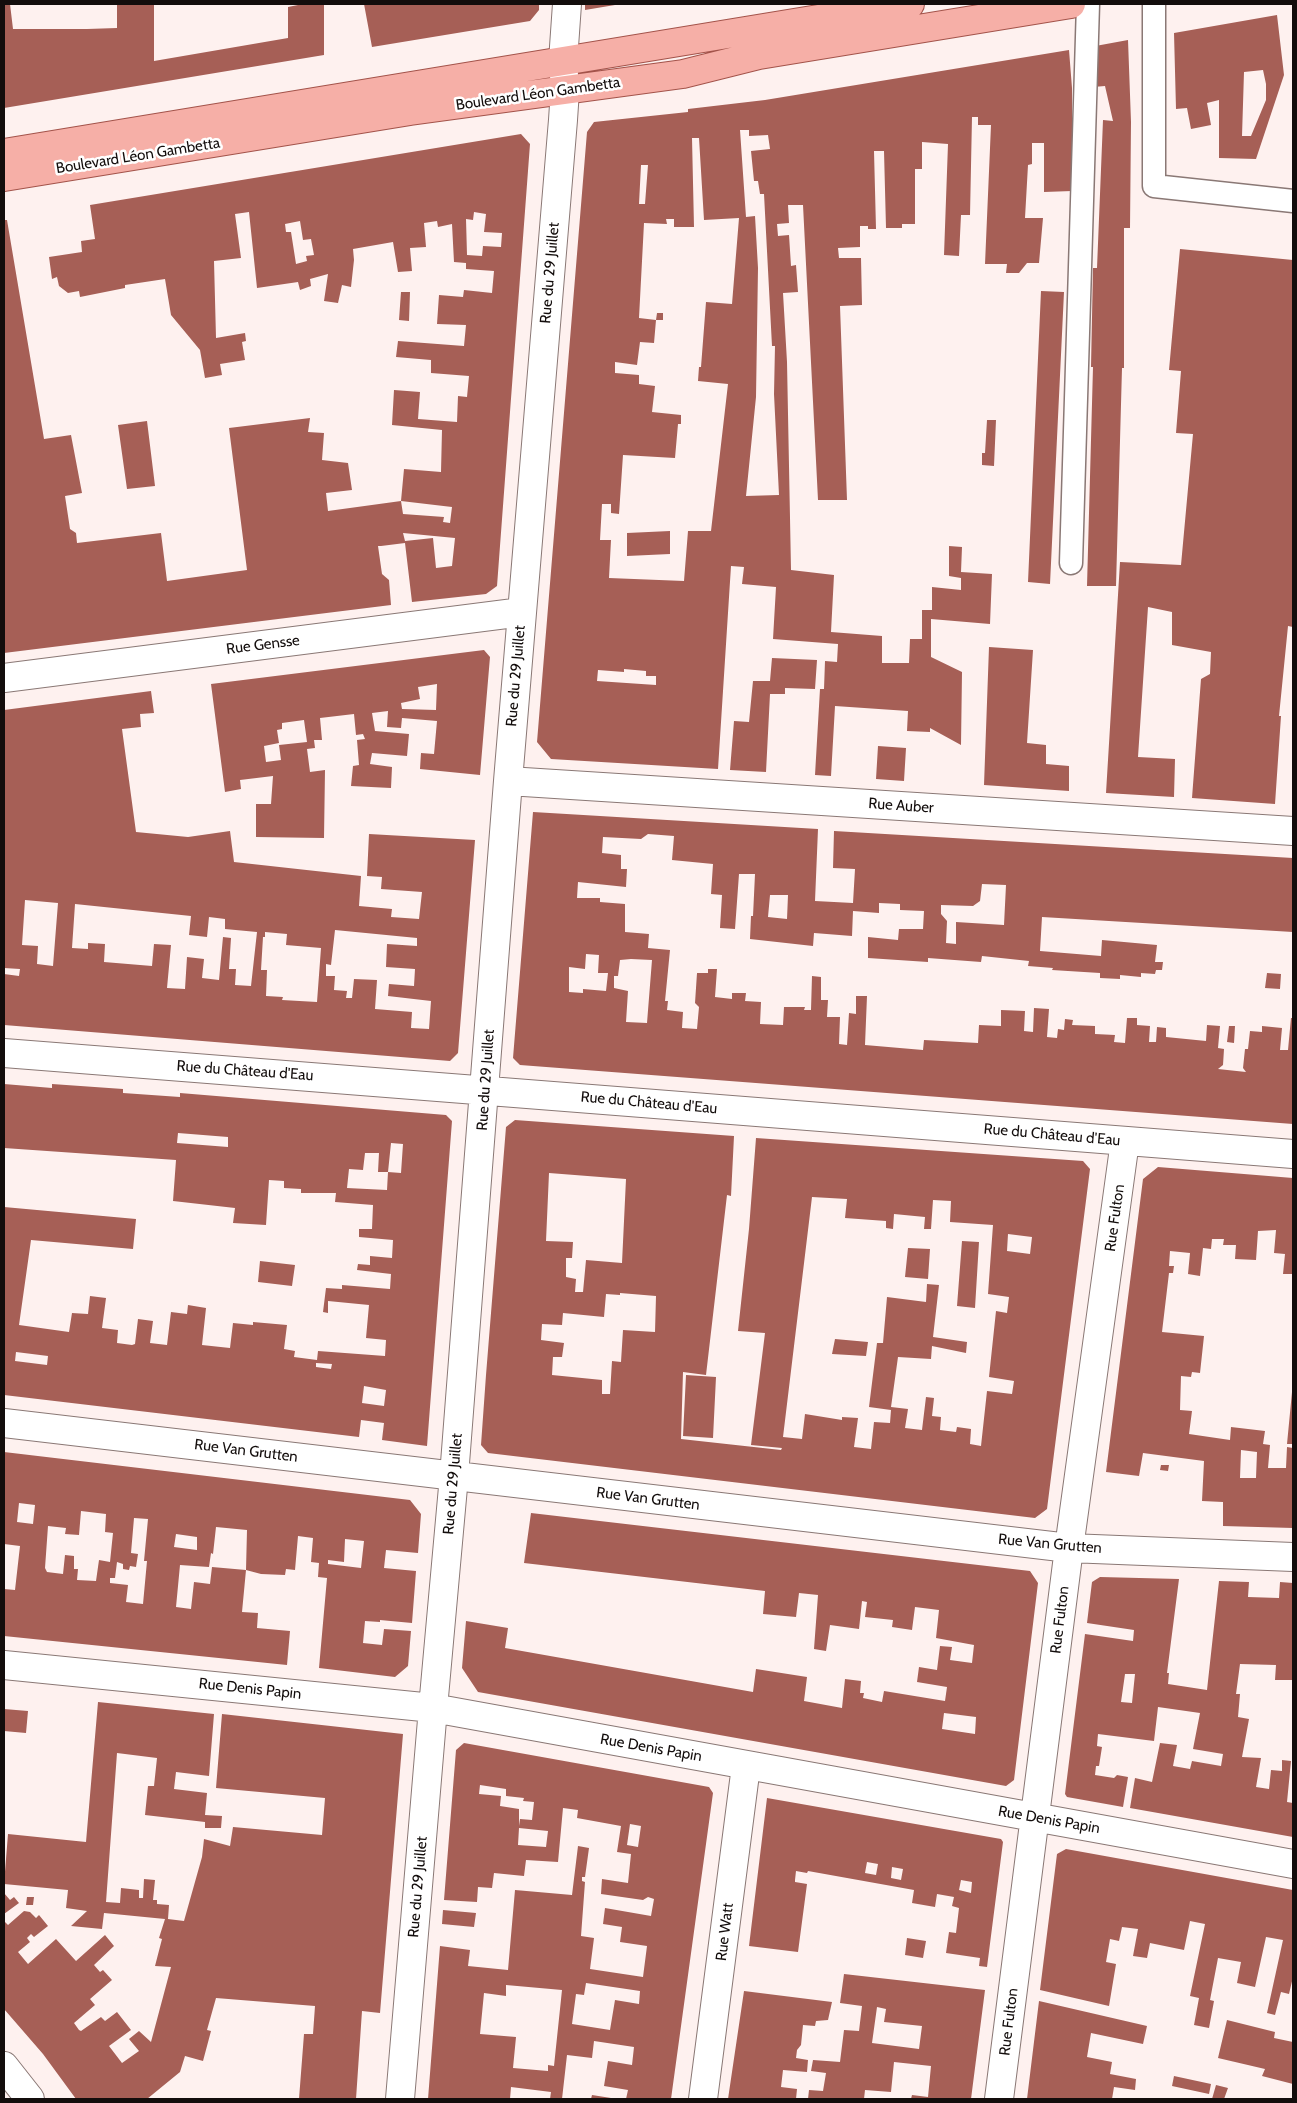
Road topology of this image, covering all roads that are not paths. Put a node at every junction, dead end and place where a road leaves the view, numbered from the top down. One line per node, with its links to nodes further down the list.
1 (567, 4): 6 (street, Rue du 29 Juillet)
2 (910, 4): 6 (main road, Boulevard Léon Gambetta)
3 (1071, 4): 7 (main road, Boulevard Léon Gambetta)
4 (1088, 4): 11 (lane)
5 (1154, 4): 10 (lane)
6 (563, 61): 7 (street, Rue du 29 Juillet); 8 (main road, Boulevard Léon Gambetta)
7 (565, 90): 9 (main road, Boulevard Léon Gambetta); 12 (street, Rue du 29 Juillet)
8 (4, 153)
9 (4, 177)
10 (1293, 201)
11 (1071, 563)
12 (522, 612): 13 (street, Rue Gensse); 14 (street, Rue du 29 Juillet)
13 (4, 678)
14 (508, 781): 15 (street, Rue Auber); 17 (street, Rue du 29 Juillet)
15 (1293, 831)
16 (4, 1053): 17 (street, Rue du Château d'Eau)
17 (485, 1090): 18 (street, Rue du Château d'Eau); 21 (street, Rue du 29 Juillet)
18 (1125, 1141): 19 (street, Rue du Château d'Eau); 22 (street, Rue Fulton)
19 (1293, 1154)
20 (4, 1423): 21 (street, Rue Van Grutten)
21 (454, 1476): 22 (street, Rue Van Grutten); 25 (street, Rue du 29 Juillet)
22 (1069, 1548): 23 (street, Rue Van Grutten); 27 (street, Rue Fulton)
23 (1293, 1557)
24 (4, 1665): 25 (street, Rue Denis Papin)
25 (432, 1708): 26 (street, Rue Denis Papin); 31 (street, Rue du 29 Juillet)
26 (746, 1766): 27 (street, Rue Denis Papin); 32 (street, Rue Watt)
27 (1035, 1818): 28 (street, Rue Denis Papin); 33 (street, Rue Fulton)
28 (1293, 1864)
29 (4, 2066): 30 (street)
30 (30, 2099)
31 (400, 2099)
32 (703, 2099)
33 (999, 2099)

